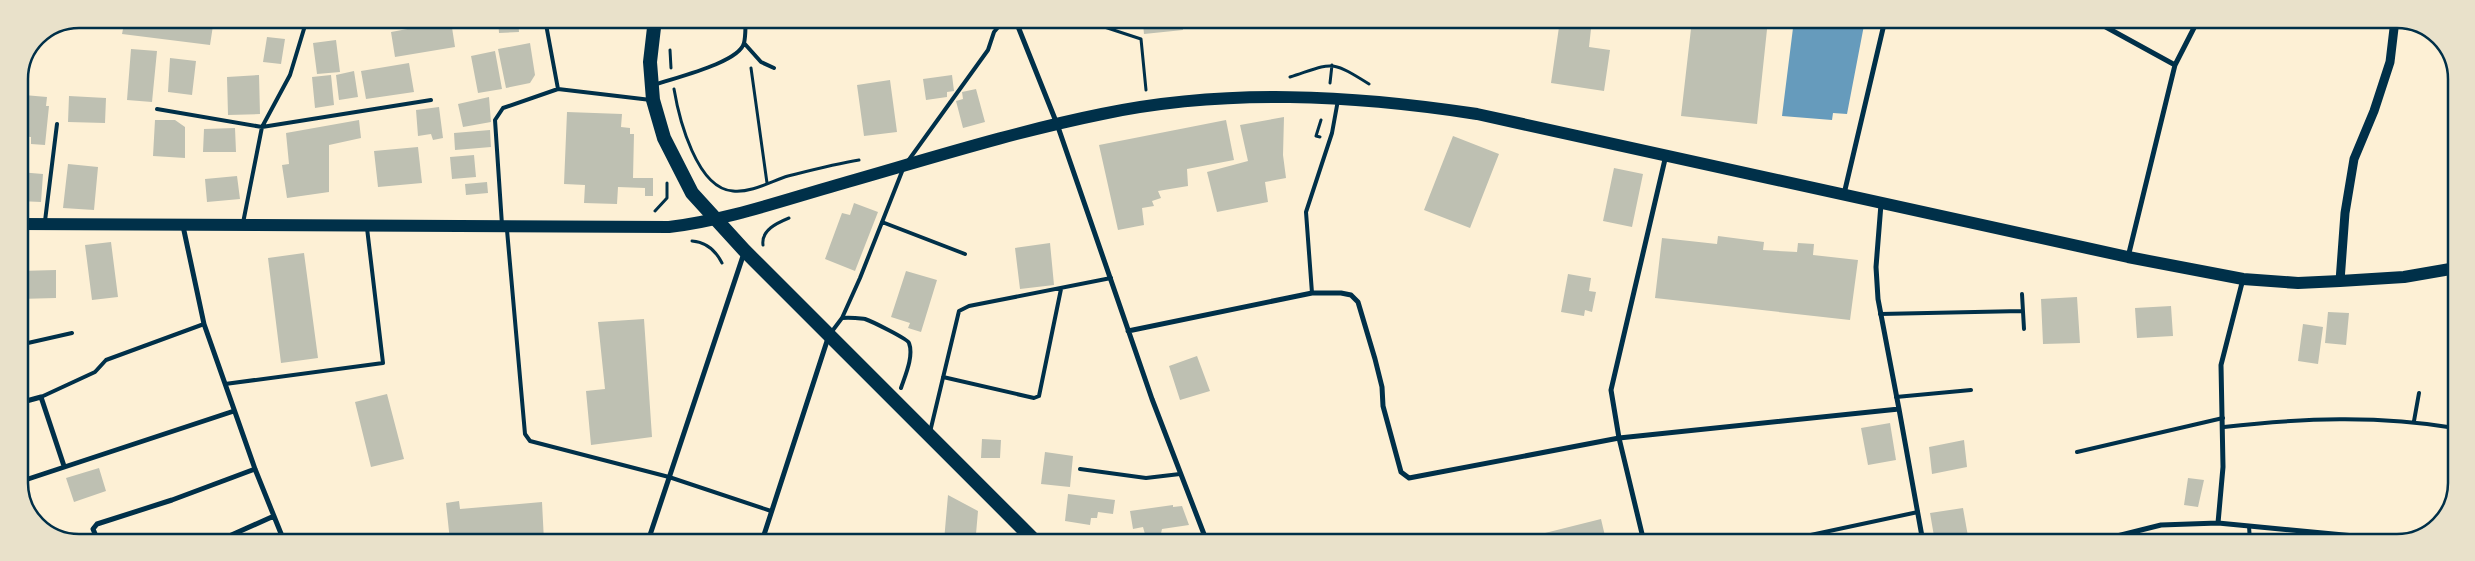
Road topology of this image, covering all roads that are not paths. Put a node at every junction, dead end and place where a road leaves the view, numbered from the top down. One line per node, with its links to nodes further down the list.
1 (306, 28): 22 (lane)
2 (547, 28): 15 (lane)
3 (654, 28): 14 (highway)
4 (745, 28): 11 (lane)
5 (997, 28): 24 (lane)
6 (1019, 28): 21 (street)
7 (1883, 28): 25 (street)
8 (2108, 28): 12 (street)
9 (2194, 28): 12 (street)
10 (2394, 28): 41 (street)
11 (744, 43): 13 (lane); 14 (lane)
12 (2175, 65): 37 (street)
13 (774, 68)
14 (651, 86): 18 (highway)
15 (558, 89): 18 (lane); 34 (lane)
16 (1338, 98): 21 (main road); 23 (main road); 43 (lane)
17 (432, 100): 22 (lane)
18 (653, 100): 27 (highway)
19 (157, 109): 22 (lane)
20 (57, 124): 30 (lane)
21 (1057, 124): 24 (main road); 39 (street)
22 (262, 127): 32 (lane)
23 (1666, 155): 25 (main road); 69 (street)
24 (904, 166): 27 (main road); 28 (lane)
25 (1844, 195): 26 (main road)
26 (1881, 203): 37 (main road); 46 (street)
27 (715, 220): 34 (main road); 35 (highway)
28 (882, 222): 36 (lane); 47 (lane)
29 (28, 224): 30 (main road)
30 (45, 224): 31 (main road)
31 (183, 224): 32 (main road); 48 (street)
32 (243, 225): 33 (main road)
33 (367, 226): 34 (main road); 55 (lane)
34 (504, 227): 75 (lane)
35 (744, 250): 52 (highway); 75 (street)
36 (965, 254)
37 (2128, 257): 40 (main road)
38 (2447, 269): 41 (main road)
39 (1111, 278): 42 (lane); 50 (street)
40 (2243, 279): 41 (main road); 64 (street)
41 (2340, 281)
42 (1061, 289): 54 (lane); 54 (lane)
43 (1312, 293): 50 (street); 69 (street)
44 (2022, 294): 45 (lane)
45 (2022, 311): 46 (lane); 49 (lane)
46 (1880, 314): 60 (street)
47 (842, 318): 52 (lane); 56 (lane)
48 (204, 324): 55 (street); 59 (lane)
49 (2024, 329)
50 (1128, 331): 74 (street)
51 (72, 333): 53 (lane)
52 (829, 335): 68 (highway); 77 (street)
53 (28, 343)
54 (943, 377): 68 (lane)
55 (225, 384): 63 (street)
56 (901, 388)
57 (1971, 390): 60 (lane)
58 (2419, 393): 65 (lane)
59 (41, 397): 61 (street); 71 (street)
60 (1896, 397): 62 (street)
61 (28, 401)
62 (1899, 409): 69 (street); 78 (street)
63 (234, 411): 71 (street); 72 (street)
64 (2223, 418): 66 (street); 70 (lane)
65 (2414, 421): 66 (lane); 67 (lane)
66 (2224, 427): 80 (street)
67 (2448, 427)
68 (929, 434): 87 (highway)
69 (1619, 438): 89 (street)
70 (2077, 452)
71 (64, 466): 76 (street)
72 (255, 469): 79 (street); 82 (street)
73 (1080, 469): 74 (lane)
74 (1180, 474): 88 (street)
75 (669, 477): 77 (lane); 85 (street)
76 (28, 479)
77 (771, 511): 86 (street)
78 (1918, 512): 90 (lane); 91 (street)
79 (274, 516): 83 (street); 84 (street)
80 (2218, 523): 81 (street); 92 (street)
81 (2249, 526): 93 (lane); 94 (street)
82 (95, 534)
83 (234, 534)
84 (281, 534)
85 (650, 534)
86 (764, 534)
87 (1028, 534)
88 (1204, 534)
89 (1642, 534)
90 (1815, 534)
91 (1922, 534)
92 (2127, 534)
93 (2250, 534)
94 (2333, 534)

